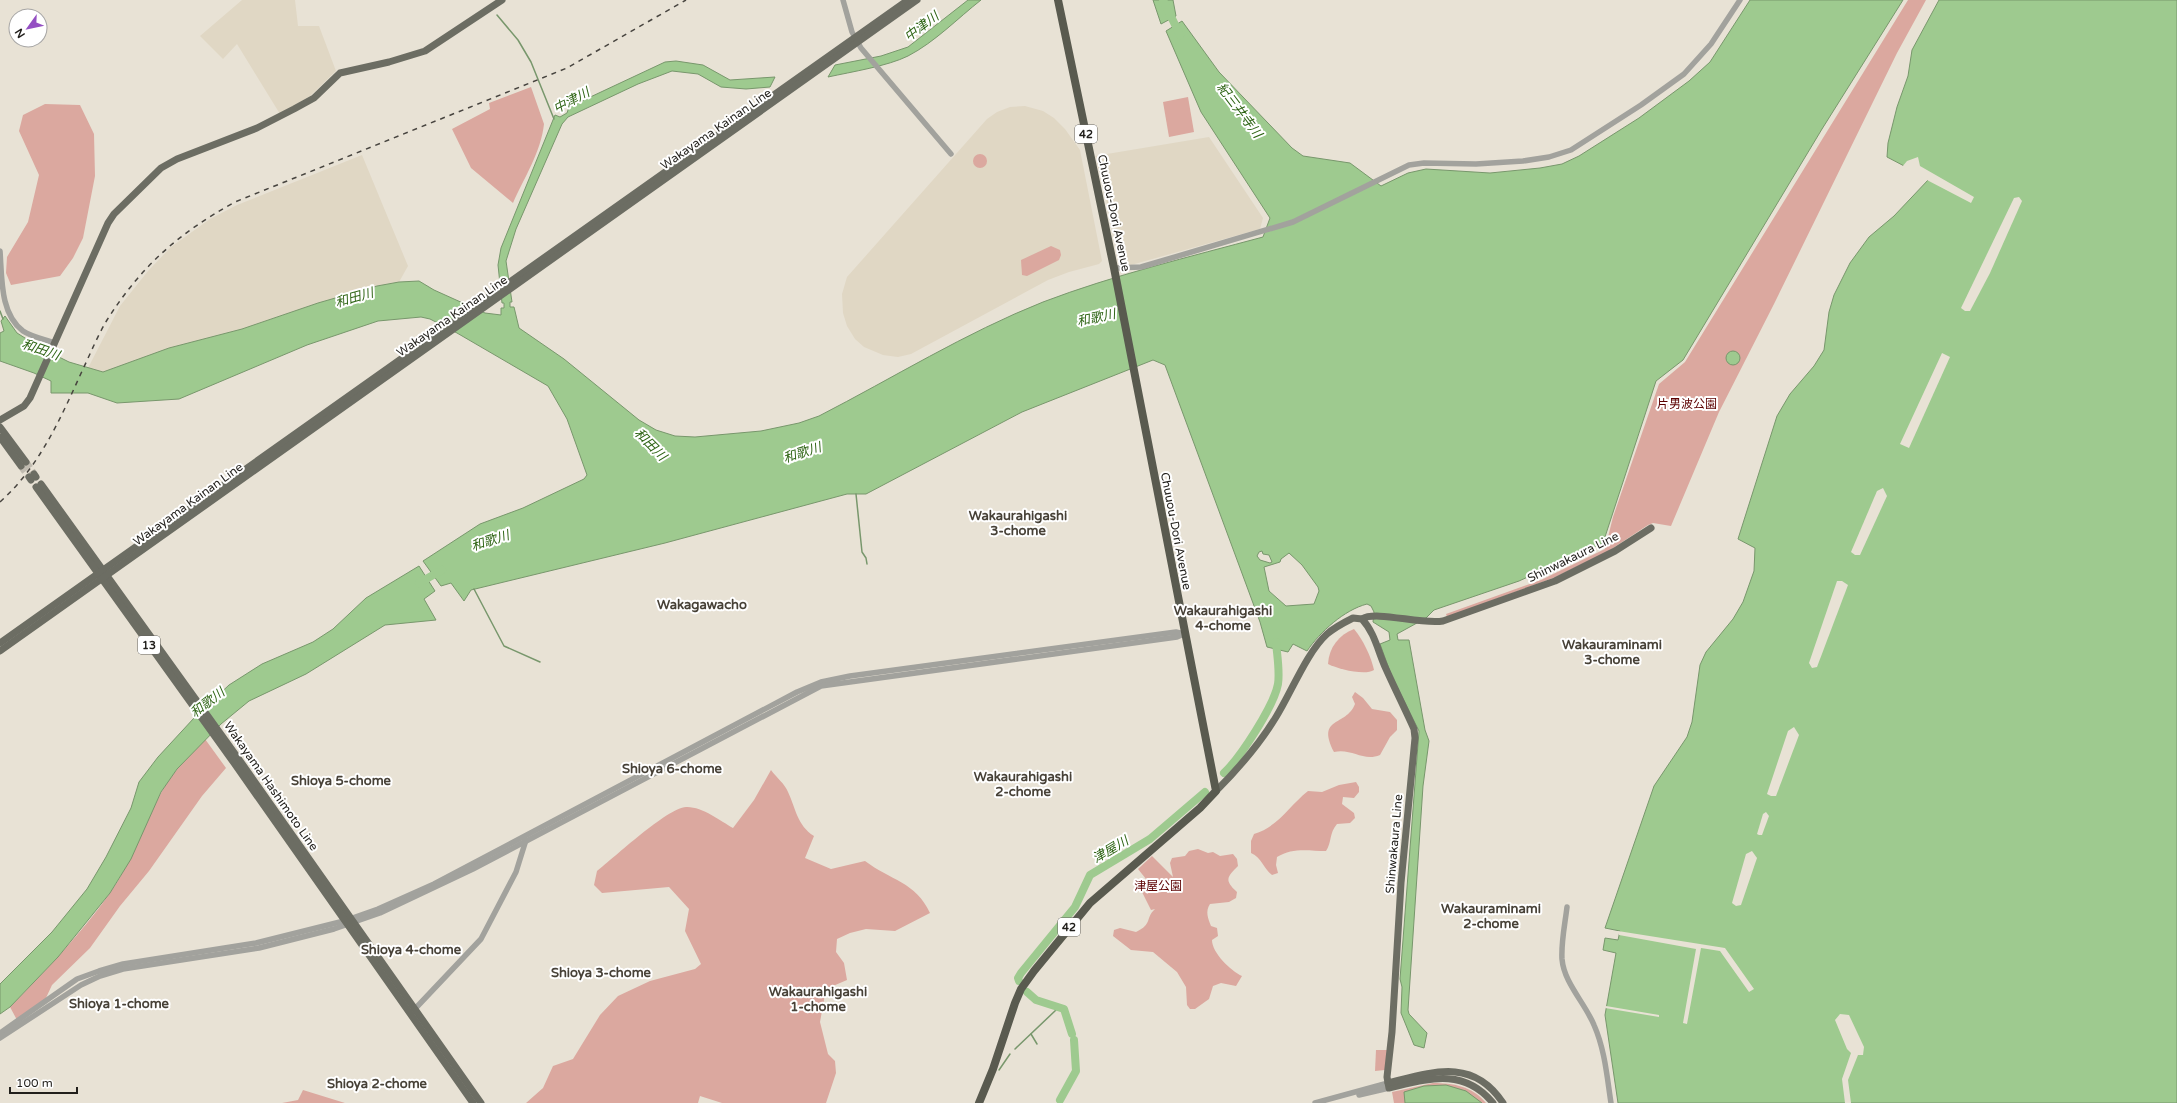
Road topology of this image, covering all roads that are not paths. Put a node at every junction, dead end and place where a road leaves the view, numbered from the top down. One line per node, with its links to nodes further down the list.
1 (502, 0): 11 (main road)
2 (843, 0): 7 (street)
3 (908, 0): 7 (main road, Wakayama Kainan Line)
4 (917, 0): 7 (main road, Wakayama Kainan Line)
5 (1058, 0): 10 (highway, Chuuou-Dori Avenue / 42)
6 (1740, 0): 10 (street)
7 (856, 40): 8 (street); 17 (main road, Wakayama Kainan Line)
8 (951, 154)
9 (0, 251): 11 (street)
10 (1114, 271): 19 (highway, Chuuou-Dori Avenue / 42)
11 (53, 346): 12 (main road)
12 (0, 420)
13 (0, 427): 14 (main road)
14 (0, 437)
15 (38, 485): 17 (main road, Wakayama Hashimoto Line / 13)
16 (1651, 528): 18 (main road, Shinwakaura Line)
17 (102, 575): 20 (main road, Wakayama Kainan Line); 21 (main road, Wakayama Kainan Line); 26 (main road, Wakayama Hashimoto Line / 13)
18 (1362, 619): 22 (main road, Shinwakaura Line); 30 (main road, Shinwakaura Line)
19 (1184, 634): 22 (highway, Chuuou-Dori Avenue / 42); 23 (street); 24 (street)
20 (0, 643)
21 (0, 651)
22 (1216, 791): 33 (highway, 42)
23 (528, 834): 24 (street); 26 (street)
24 (525, 841): 26 (street); 27 (street)
25 (1567, 907): 37 (street)
26 (349, 922): 27 (main road, Wakayama Hashimoto Line / 13); 28 (street); 29 (street)
27 (413, 1012): 31 (main road, Wakayama Hashimoto Line / 13); 32 (main road, Wakayama Hashimoto Line / 13)
28 (0, 1033)
29 (0, 1038)
30 (1389, 1086): 34 (street); 35 (main road); 36 (main road)
31 (473, 1103)
32 (481, 1103)
33 (979, 1103)
34 (1315, 1103)
35 (1493, 1103)
36 (1503, 1103)
37 (1611, 1103)

